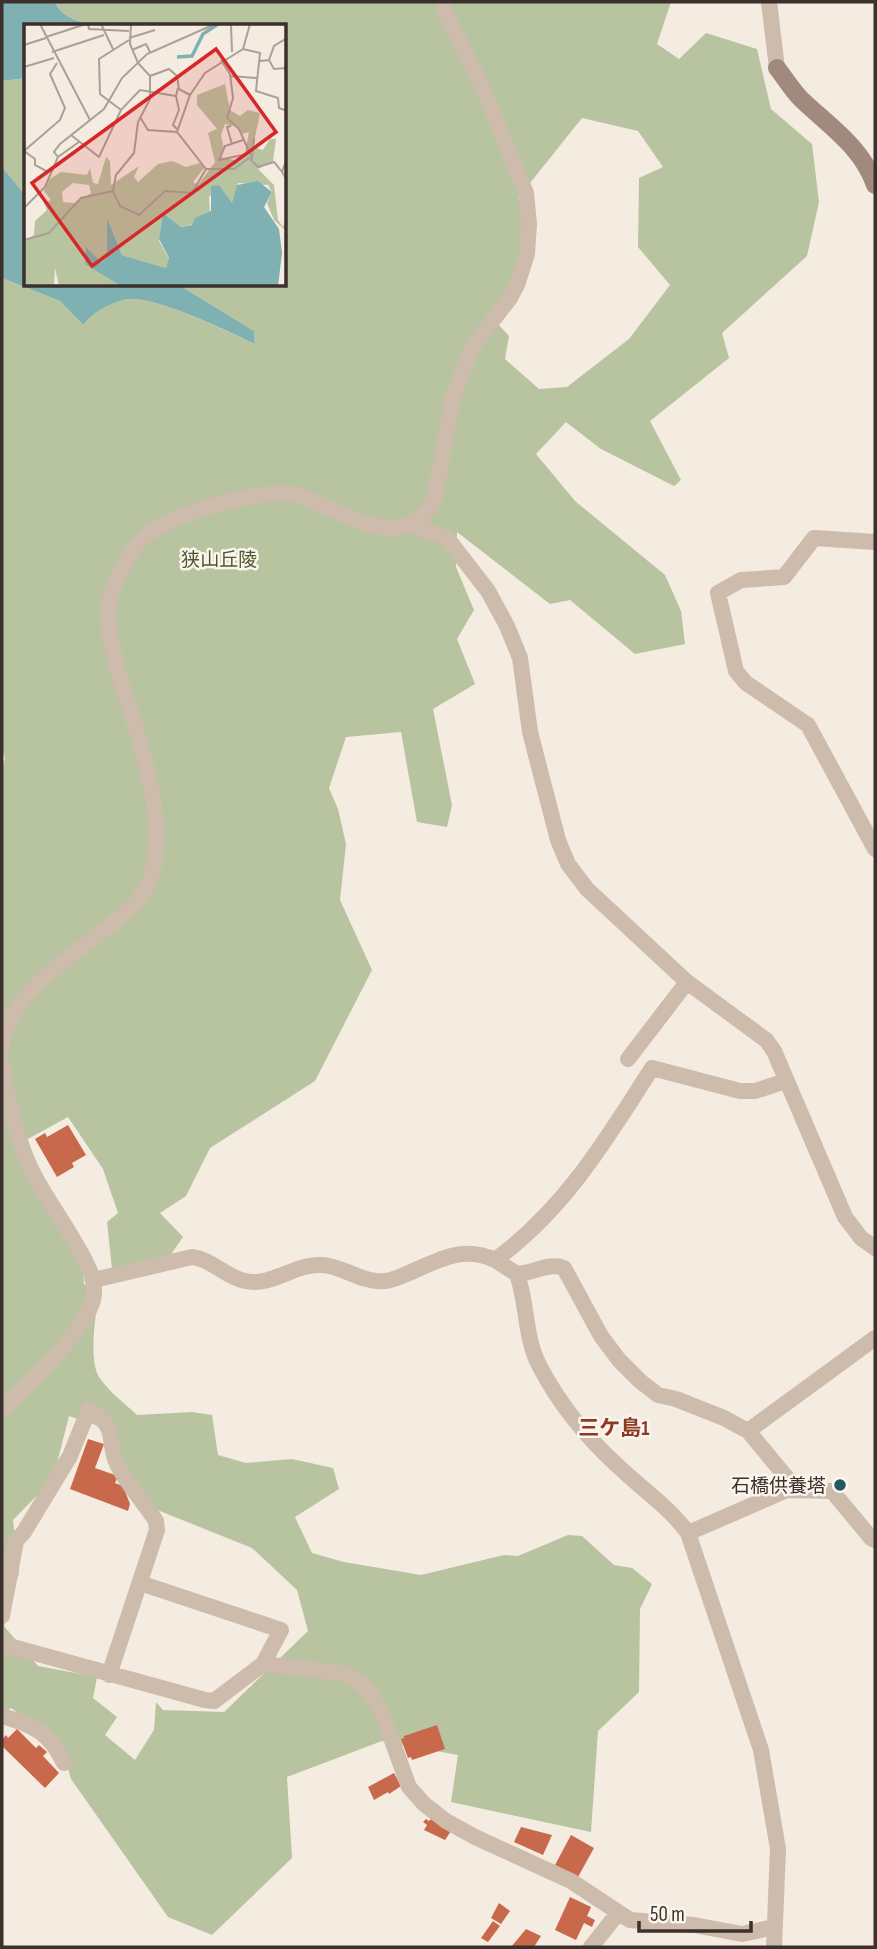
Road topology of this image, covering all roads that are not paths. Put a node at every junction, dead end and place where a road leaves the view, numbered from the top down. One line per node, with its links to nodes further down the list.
1 (443, 2): 5 (street)
2 (769, 2): 3 (street)
3 (777, 68): 4 (street)
4 (873, 175)
5 (412, 525): 8 (street); 9 (street)
6 (875, 542): 7 (street)
7 (875, 849)
8 (687, 982): 10 (street); 12 (street)
9 (2, 1047)
10 (628, 1059)
11 (2, 1066): 16 (street)
12 (786, 1081): 13 (street); 14 (street)
13 (875, 1248)
14 (495, 1260): 15 (street); 16 (street)
15 (517, 1274): 19 (street); 21 (street)
16 (94, 1280): 18 (street)
17 (875, 1338): 19 (street)
18 (2, 1410)
19 (748, 1431): 20 (street)
20 (797, 1490): 21 (street); 22 (street)
21 (688, 1534): 31 (street)
22 (875, 1540)
23 (139, 1583): 24 (street); 26 (street); 27 (street)
24 (2, 1616)
25 (2, 1644): 27 (street)
26 (263, 1664): 27 (street); 30 (street)
27 (109, 1675)
28 (2, 1716): 29 (street)
29 (64, 1763)
30 (618, 1913): 31 (street); 32 (street)
31 (774, 1927): 33 (street)
32 (591, 1947)
33 (774, 1947)

